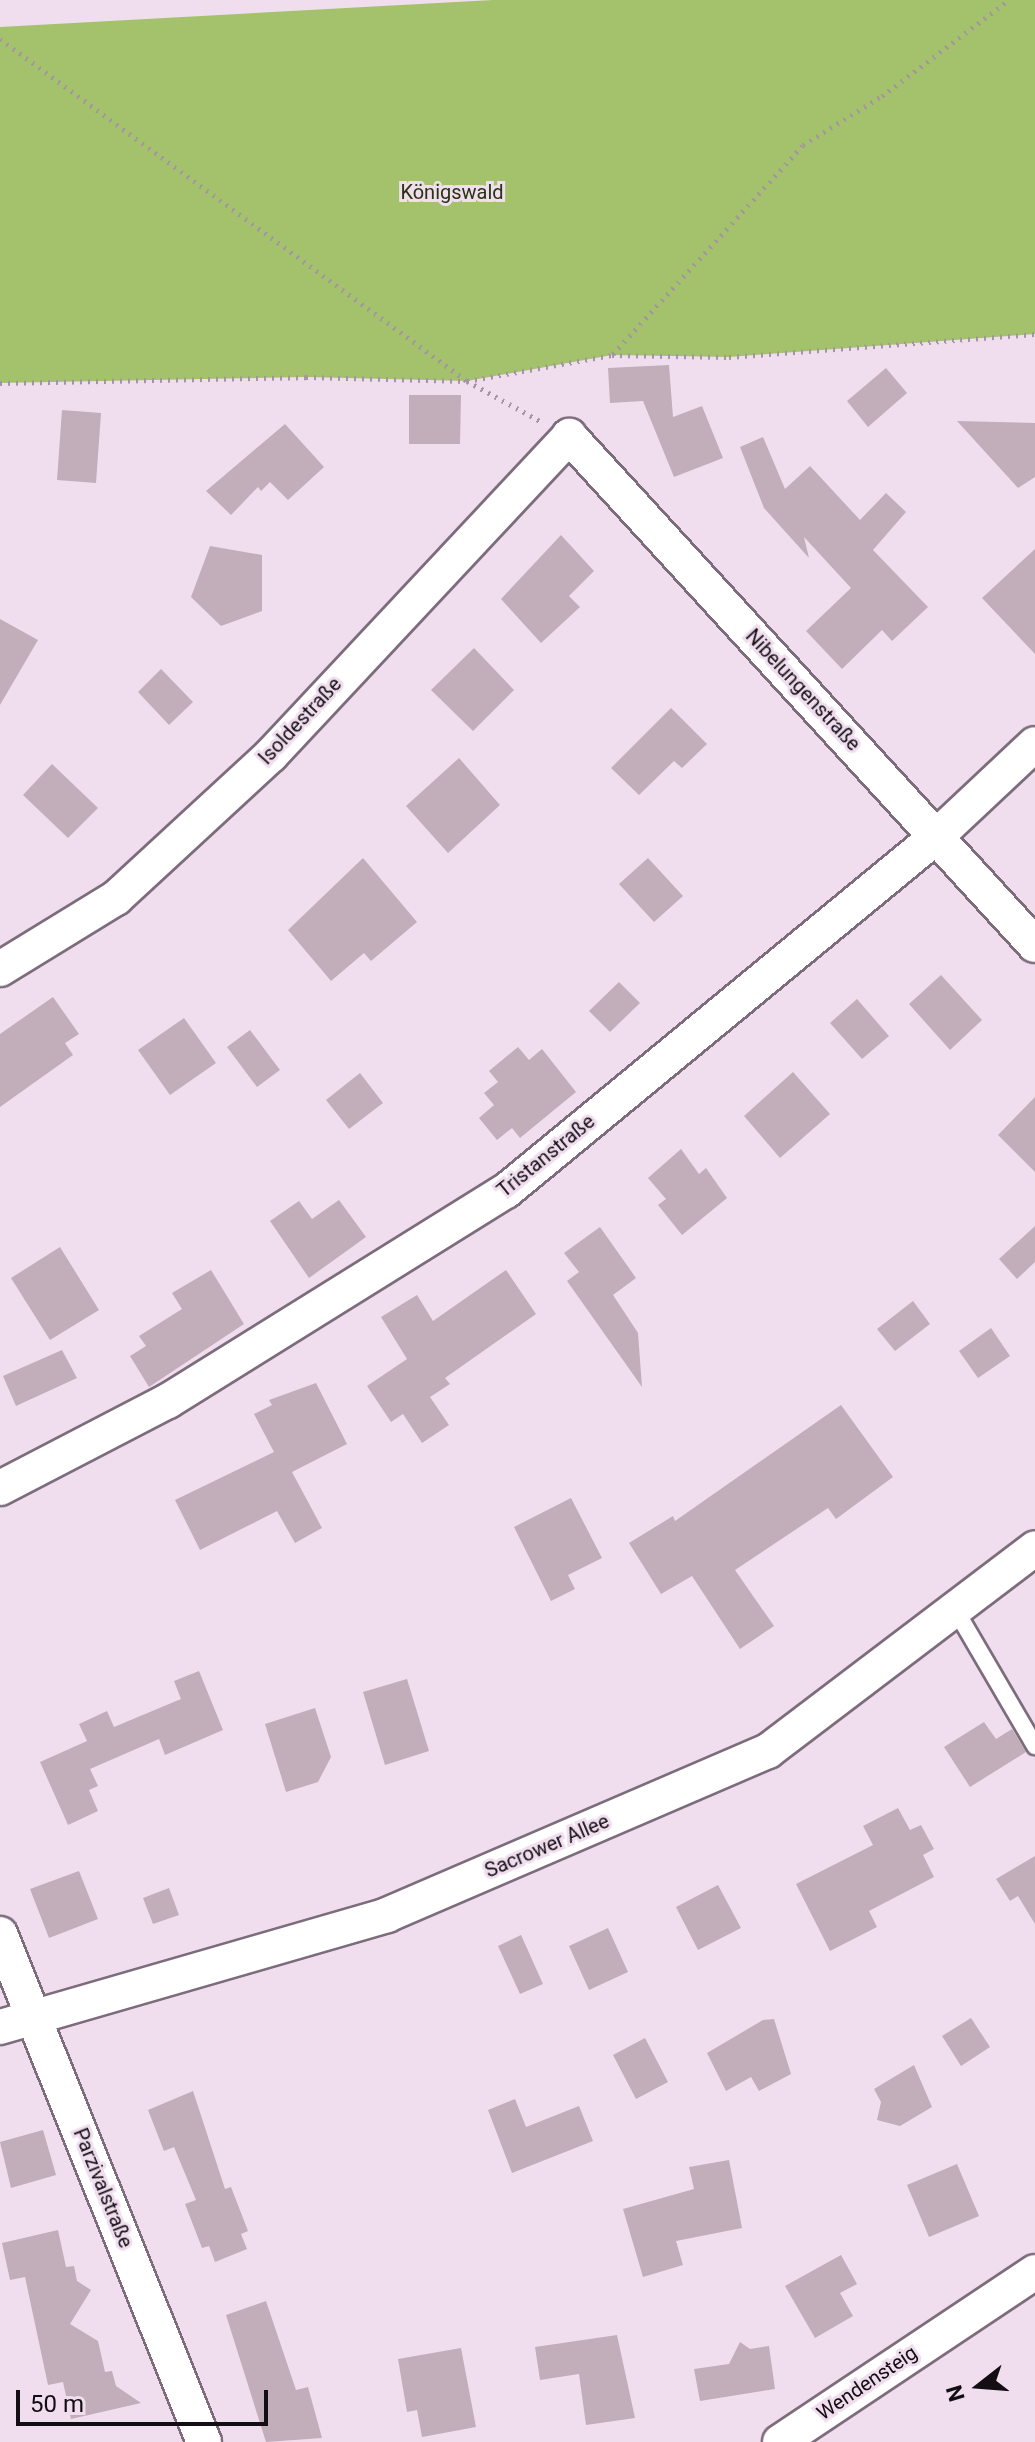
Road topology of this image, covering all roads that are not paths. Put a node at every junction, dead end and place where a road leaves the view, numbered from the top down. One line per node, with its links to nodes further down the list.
1 (569, 436): 3 (street, Nibelungenstraße); 5 (street, Isoldestraße)
2 (1035, 744): 3 (street, Tristanstraße)
3 (937, 836): 4 (street, Nibelungenstraße); 6 (street, Tristanstraße)
4 (1035, 945)
5 (0, 969)
6 (0, 1488)
7 (1035, 1548): 8 (street, Sacrower Allee)
8 (955, 1609): 9 (lane); 11 (street, Sacrower Allee)
9 (1035, 1746)
10 (0, 1934): 11 (street, Parzivalstraße)
11 (36, 2019): 12 (street, Sacrower Allee); 14 (street, Parzivalstraße)
12 (0, 2027)
13 (1035, 2272): 15 (street, Wendensteig)
14 (204, 2442)
15 (780, 2442)

